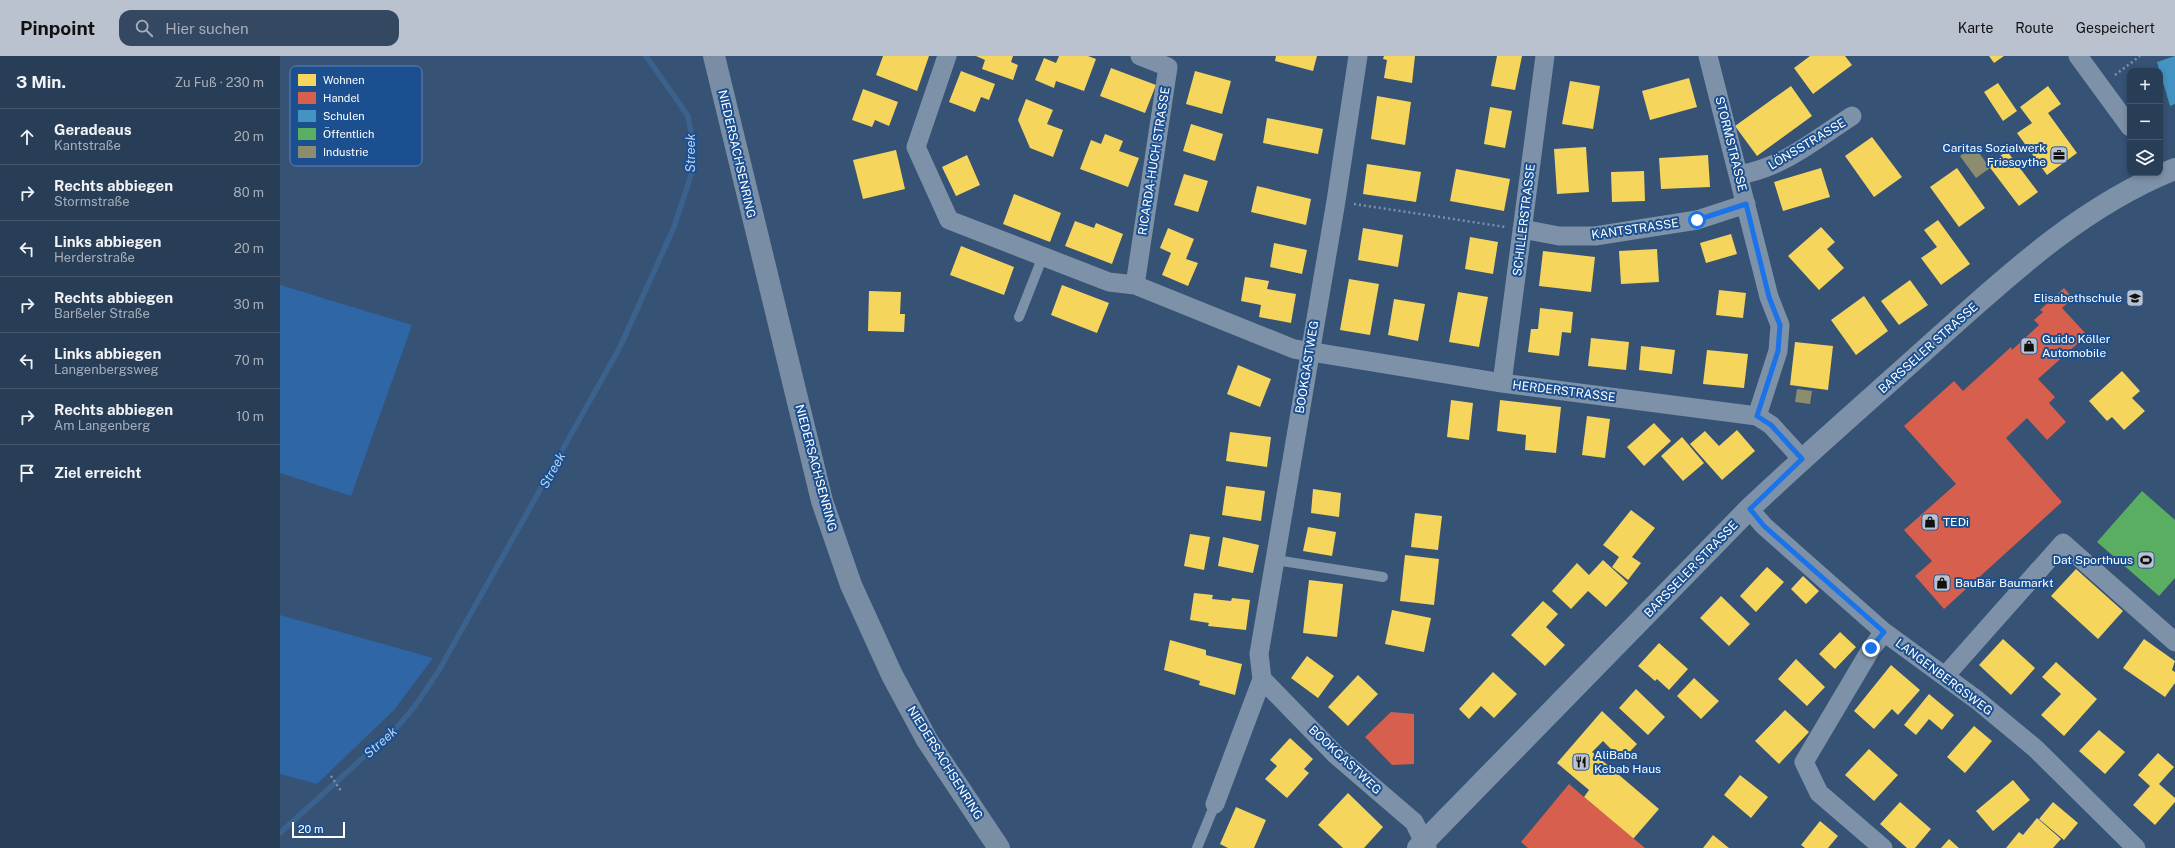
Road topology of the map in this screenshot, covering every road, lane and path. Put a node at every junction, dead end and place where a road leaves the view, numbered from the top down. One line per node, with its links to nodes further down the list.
1 (714, 56): 35 (main road, NIEDERSACHSENRING)
2 (947, 56): 17 (street, HERDERSTRASSE)
3 (1140, 56): 18 (street, RICARDA-HUCH STRASSE)
4 (1358, 56): 14 (street, BOOKGASTWEG)
5 (1545, 56): 16 (street, SCHILLERSTRASSE)
6 (1708, 56): 13 (street, STORMSTRASSE)
7 (2078, 56): 9 (street)
8 (2140, 56): 9 (path)
9 (2100, 86): 11 (street)
10 (1852, 116): 13 (street, LÖNSSTRASSE)
11 (2127, 124)
12 (2166, 170): 23 (street, BARSSELER STRASSE)
13 (1738, 175): 15 (street, STORMSTRASSE)
14 (1336, 201): 16 (path); 20 (street, BOOKGASTWEG)
15 (1746, 204): 16 (street, KANTSTRASSE); 22 (street, STORMSTRASSE)
16 (1522, 230): 21 (street, SCHILLERSTRASSE)
17 (1044, 256): 18 (street, HERDERSTRASSE); 19 (lane)
18 (1135, 285): 20 (street, HERDERSTRASSE)
19 (1019, 317)
20 (1309, 351): 21 (street, HERDERSTRASSE); 25 (street, BOOKGASTWEG)
21 (1502, 383): 22 (street, HERDERSTRASSE)
22 (1757, 416): 23 (street, HERDERSTRASSE)
23 (1802, 459): 24 (street, BARSSELER STRASSE)
24 (1750, 509): 27 (street, LANGENBERGSWEG); 34 (street, BARSSELER STRASSE)
25 (1276, 560): 26 (lane); 30 (street, BOOKGASTWEG)
26 (1384, 577)
27 (1884, 632): 29 (street, LANGENBERGSWEG); 37 (street)
28 (2175, 642): 29 (street)
29 (1945, 676): 38 (street, LANGENBERGSWEG)
30 (1262, 679): 33 (street, BOOKGASTWEG); 34 (street, BOOKGASTWEG)
31 (331, 776): 32 (path)
32 (341, 791)
33 (1215, 804): 36 (lane)
34 (1423, 846)
35 (998, 848)
36 (1198, 848)
37 (1883, 848)
38 (2136, 848)

